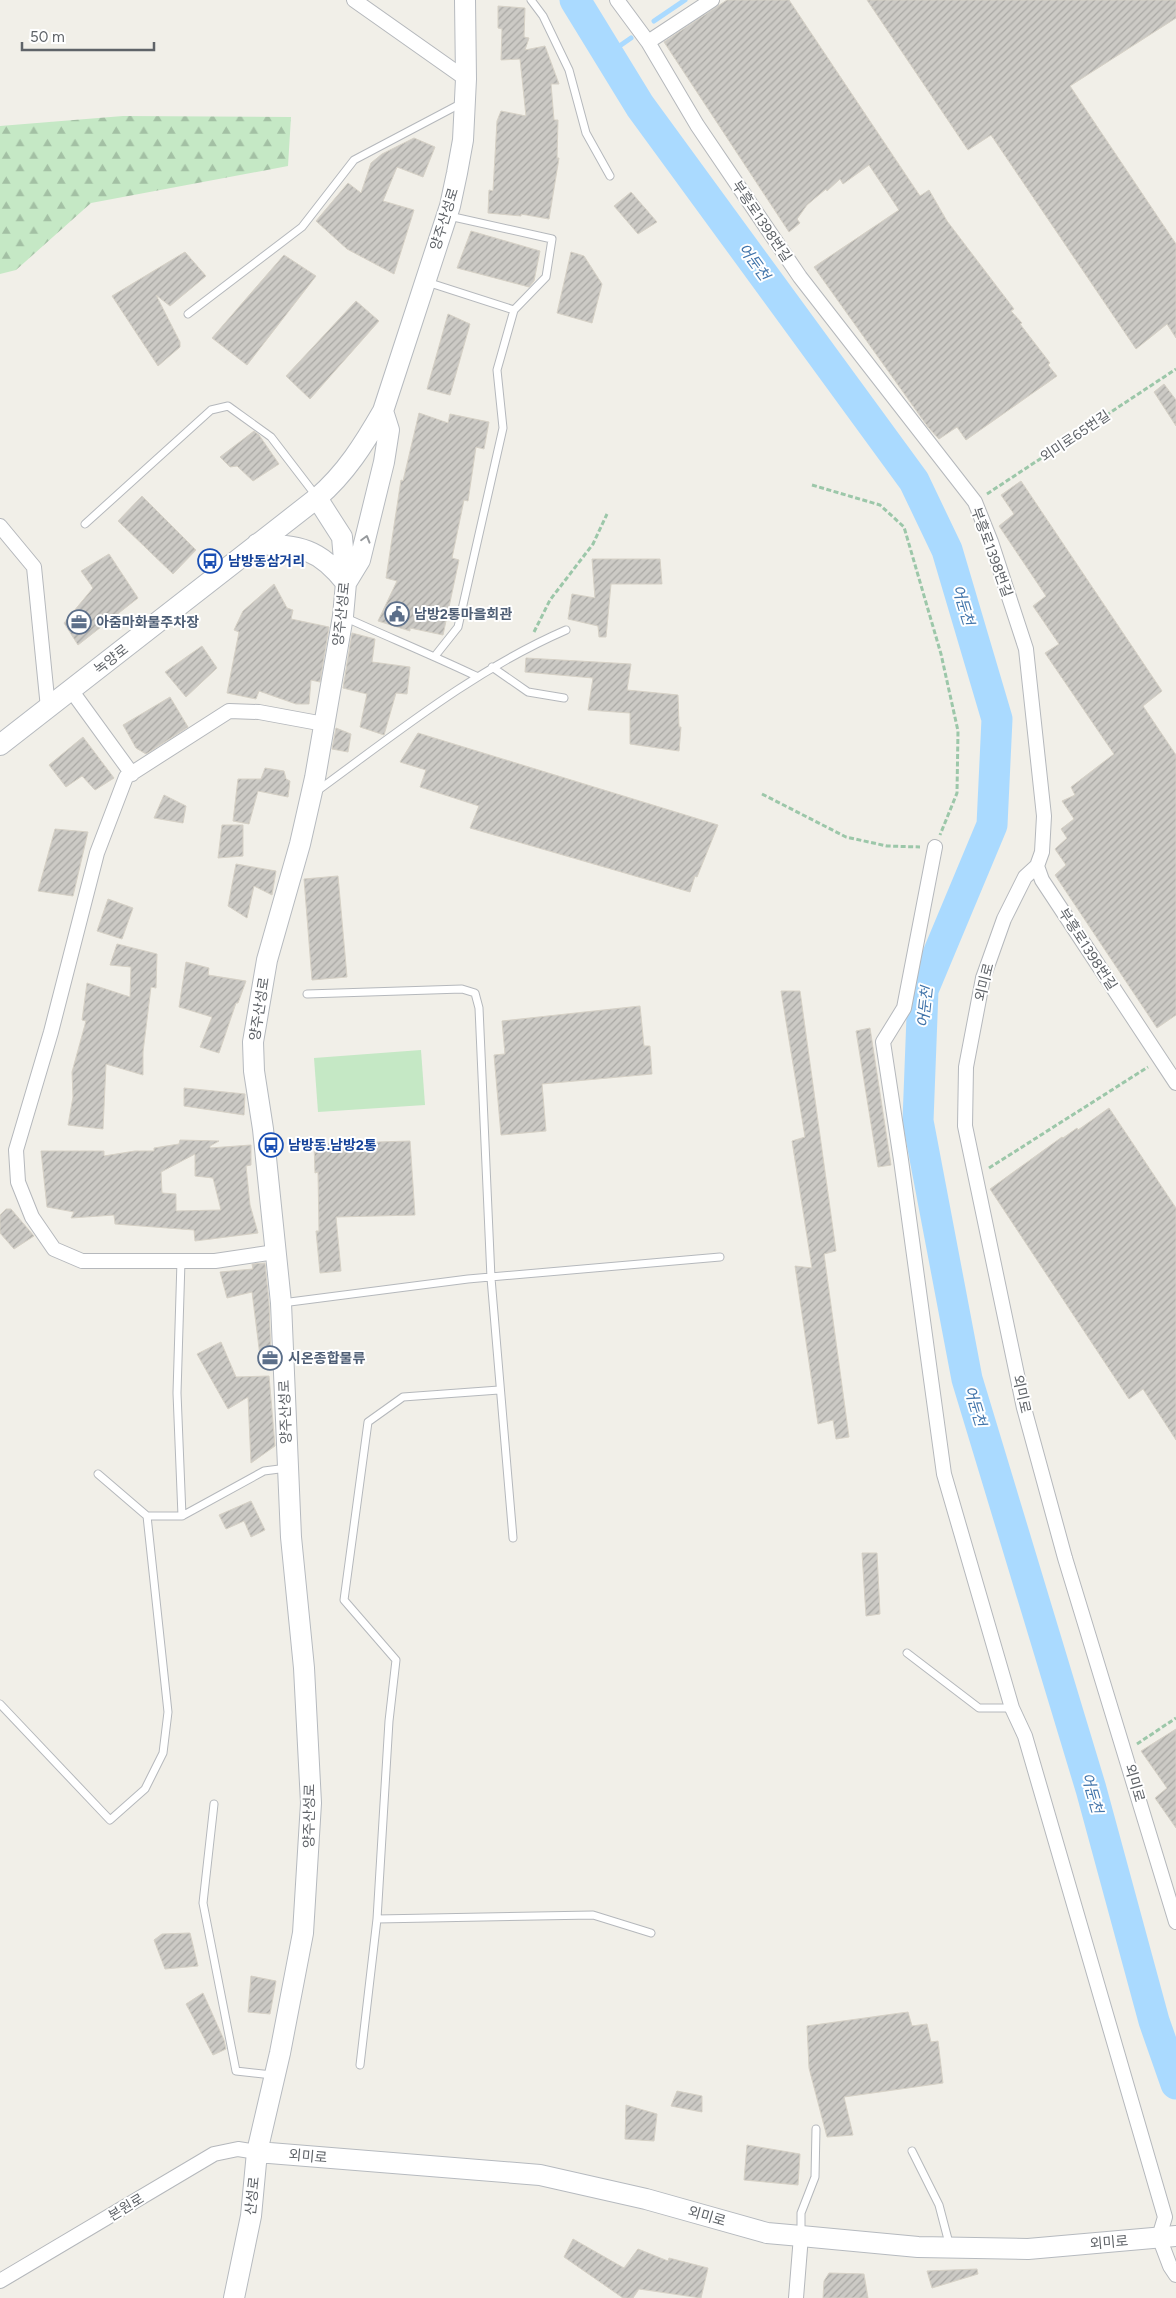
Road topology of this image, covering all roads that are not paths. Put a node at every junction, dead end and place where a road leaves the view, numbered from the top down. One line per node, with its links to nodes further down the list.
1 (354, 0): 8 (street)
2 (452, 0): 8 (street)
3 (465, 0): 8 (street, 양주산성로)
4 (531, 0): 10 (lane)
5 (617, 0): 7 (street, 부흥로1398번길)
6 (712, 0): 7 (street)
7 (648, 42): 34 (street, 부흥로1398번길)
8 (466, 70): 9 (street, 양주산성로)
9 (464, 102): 11 (street, 양주산성로); 14 (lane)
10 (610, 176)
11 (446, 215): 12 (street, 양주산성로); 13 (lane)
12 (425, 281): 13 (lane); 15 (street, 양주산성로)
13 (514, 310): 23 (lane)
14 (188, 314)
15 (383, 411): 16 (street, 양주산성로); 20 (street, one-way to 15)
16 (317, 498): 17 (lane); 19 (street, 녹양로); 20 (street, 양주산성로)
17 (85, 524)
18 (0, 526): 28 (street)
19 (258, 544): 20 (street); 26 (street, 녹양로)
20 (346, 583): 21 (street, 양주산성로)
21 (343, 616): 23 (lane); 29 (street, 양주산성로)
22 (566, 630): 24 (lane)
23 (435, 656): 25 (lane)
24 (492, 667): 25 (lane); 27 (lane)
25 (476, 676): 32 (lane)
26 (71, 690): 28 (street, 녹양로); 31 (street)
27 (564, 698)
28 (48, 708): 30 (street, 녹양로)
29 (324, 724): 31 (street); 32 (street, 양주산성로)
30 (0, 745)
31 (132, 774): 39 (street)
32 (311, 796): 37 (street, 양주산성로)
33 (936, 847): 50 (street)
34 (1037, 866): 36 (street, 부흥로1398번길); 53 (street, 외미로)
35 (307, 994): 40 (lane)
36 (1176, 1082)
37 (275, 1252): 39 (street); 41 (street, 양주산성로)
38 (720, 1258): 40 (lane)
39 (181, 1261): 46 (lane)
40 (491, 1278): 41 (lane); 42 (lane)
41 (282, 1303): 43 (street, 양주산성로)
42 (499, 1390): 47 (lane); 52 (lane)
43 (287, 1468): 46 (lane); 56 (street, 양주산성로)
44 (98, 1474): 45 (lane)
45 (147, 1516): 46 (lane); 49 (lane)
46 (182, 1516)
47 (513, 1538)
48 (907, 1653): 50 (lane)
49 (0, 1704)
50 (1012, 1708): 61 (street)
51 (214, 1804): 56 (lane)
52 (377, 1920): 54 (lane); 55 (lane)
53 (1176, 1922)
54 (651, 1933)
55 (360, 2065)
56 (273, 2085): 59 (street, 산성로)
57 (816, 2129): 60 (lane)
58 (912, 2151): 62 (lane)
59 (257, 2152): 60 (street, 외미로); 64 (street, 본원로); 65 (street, 산성로)
60 (801, 2236): 62 (street, 외미로); 66 (street)
61 (1168, 2236): 62 (street, 외미로); 63 (street)
62 (950, 2247)
63 (1176, 2275)
64 (0, 2282)
65 (234, 2298)
66 (796, 2298)

